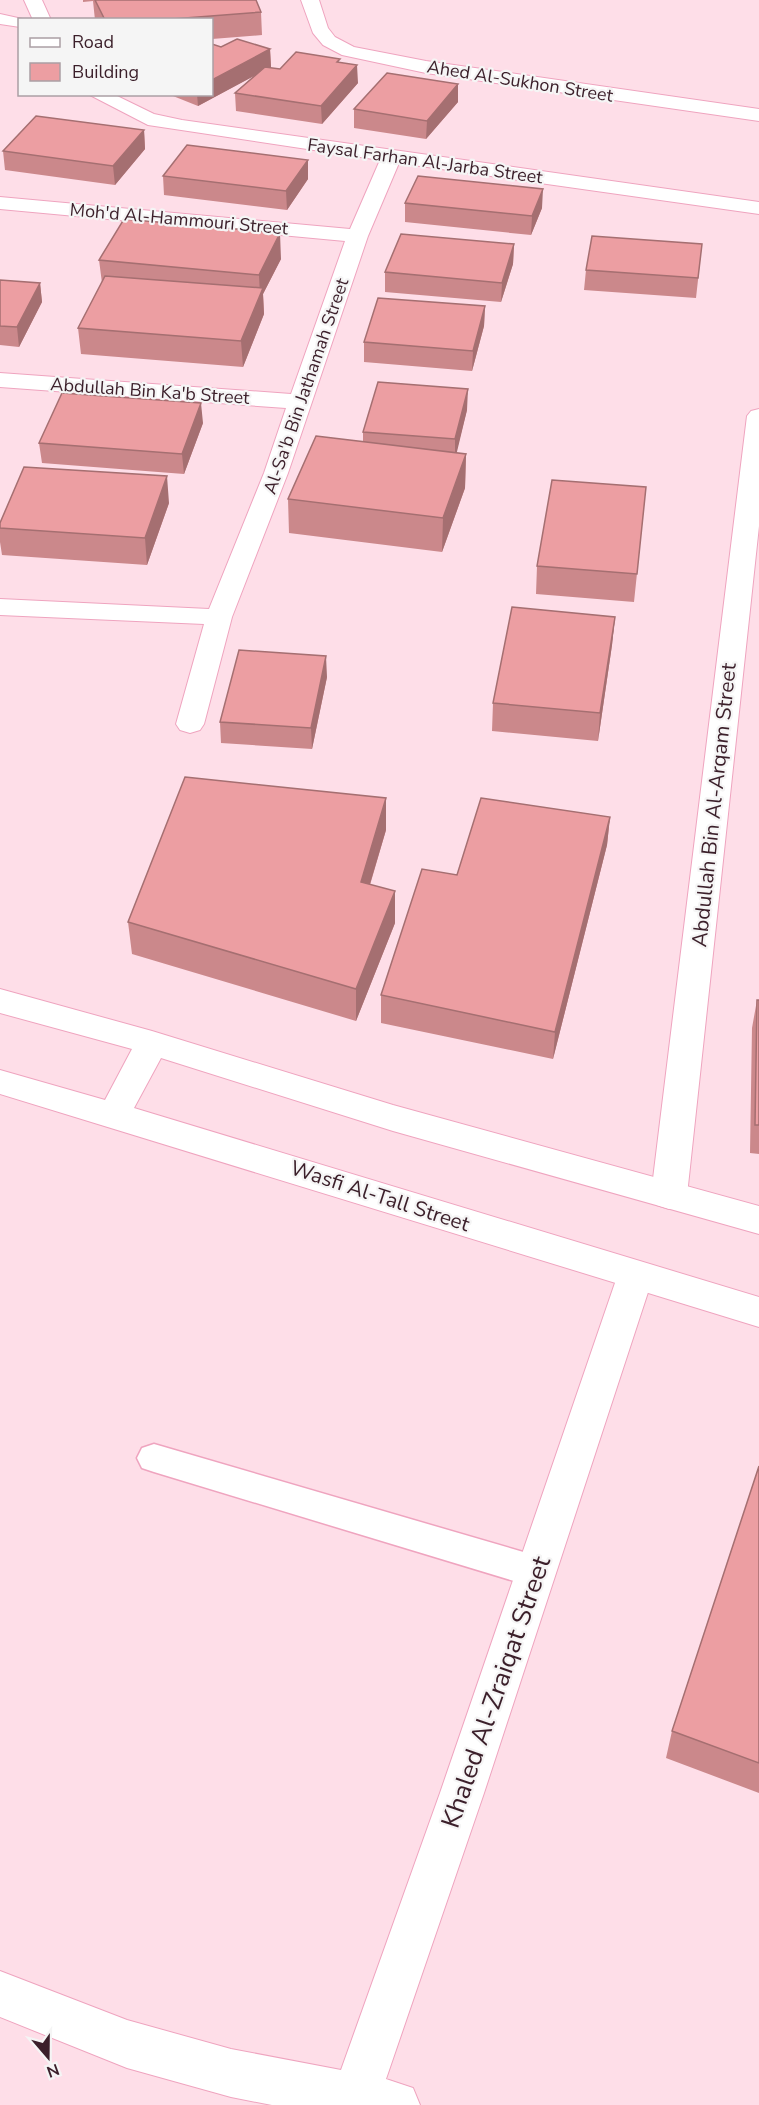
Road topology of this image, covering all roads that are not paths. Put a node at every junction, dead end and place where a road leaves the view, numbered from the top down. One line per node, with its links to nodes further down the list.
1 (33, 0): 3 (street)
2 (310, 0): 7 (street, Ahed Al-Sukhon Street)
3 (41, 18)
4 (0, 19): 5 (street)
5 (18, 22)
6 (101, 96): 8 (street, Faysal Farhan Al-Jarba Street)
7 (759, 115)
8 (392, 156): 10 (street, Faysal Farhan Al-Jarba Street); 11 (street, Al-Sa'b Bin Jathamah Street)
9 (0, 202): 11 (street, Moh'd Al-Hammouri Street)
10 (759, 208)
11 (357, 236): 13 (street, Al-Sa'b Bin Jathamah Street)
12 (0, 380): 13 (street, Abdullah Bin Ka'b Street)
13 (300, 402): 16 (street, Al-Sa'b Bin Jathamah Street)
14 (759, 416): 22 (street, Abdullah Bin Al-Arqam Street)
15 (0, 607): 16 (street)
16 (219, 617): 17 (street, Al-Sa'b Bin Jathamah Street)
17 (190, 724)
18 (0, 1001): 19 (street)
19 (152, 1043): 21 (street); 22 (street)
20 (0, 1082): 21 (street, Wasfi Al-Tall Street)
21 (115, 1113): 24 (street, Wasfi Al-Tall Street)
22 (669, 1195): 23 (street)
23 (759, 1220)
24 (635, 1277): 25 (street, Wasfi Al-Tall Street); 27 (street, Khaled Al-Zraiqat Street)
25 (759, 1312)
26 (154, 1458): 27 (lane)
27 (537, 1572): 29 (street, Khaled Al-Zraiqat Street)
28 (0, 1994): 29 (street)
29 (368, 2102)

